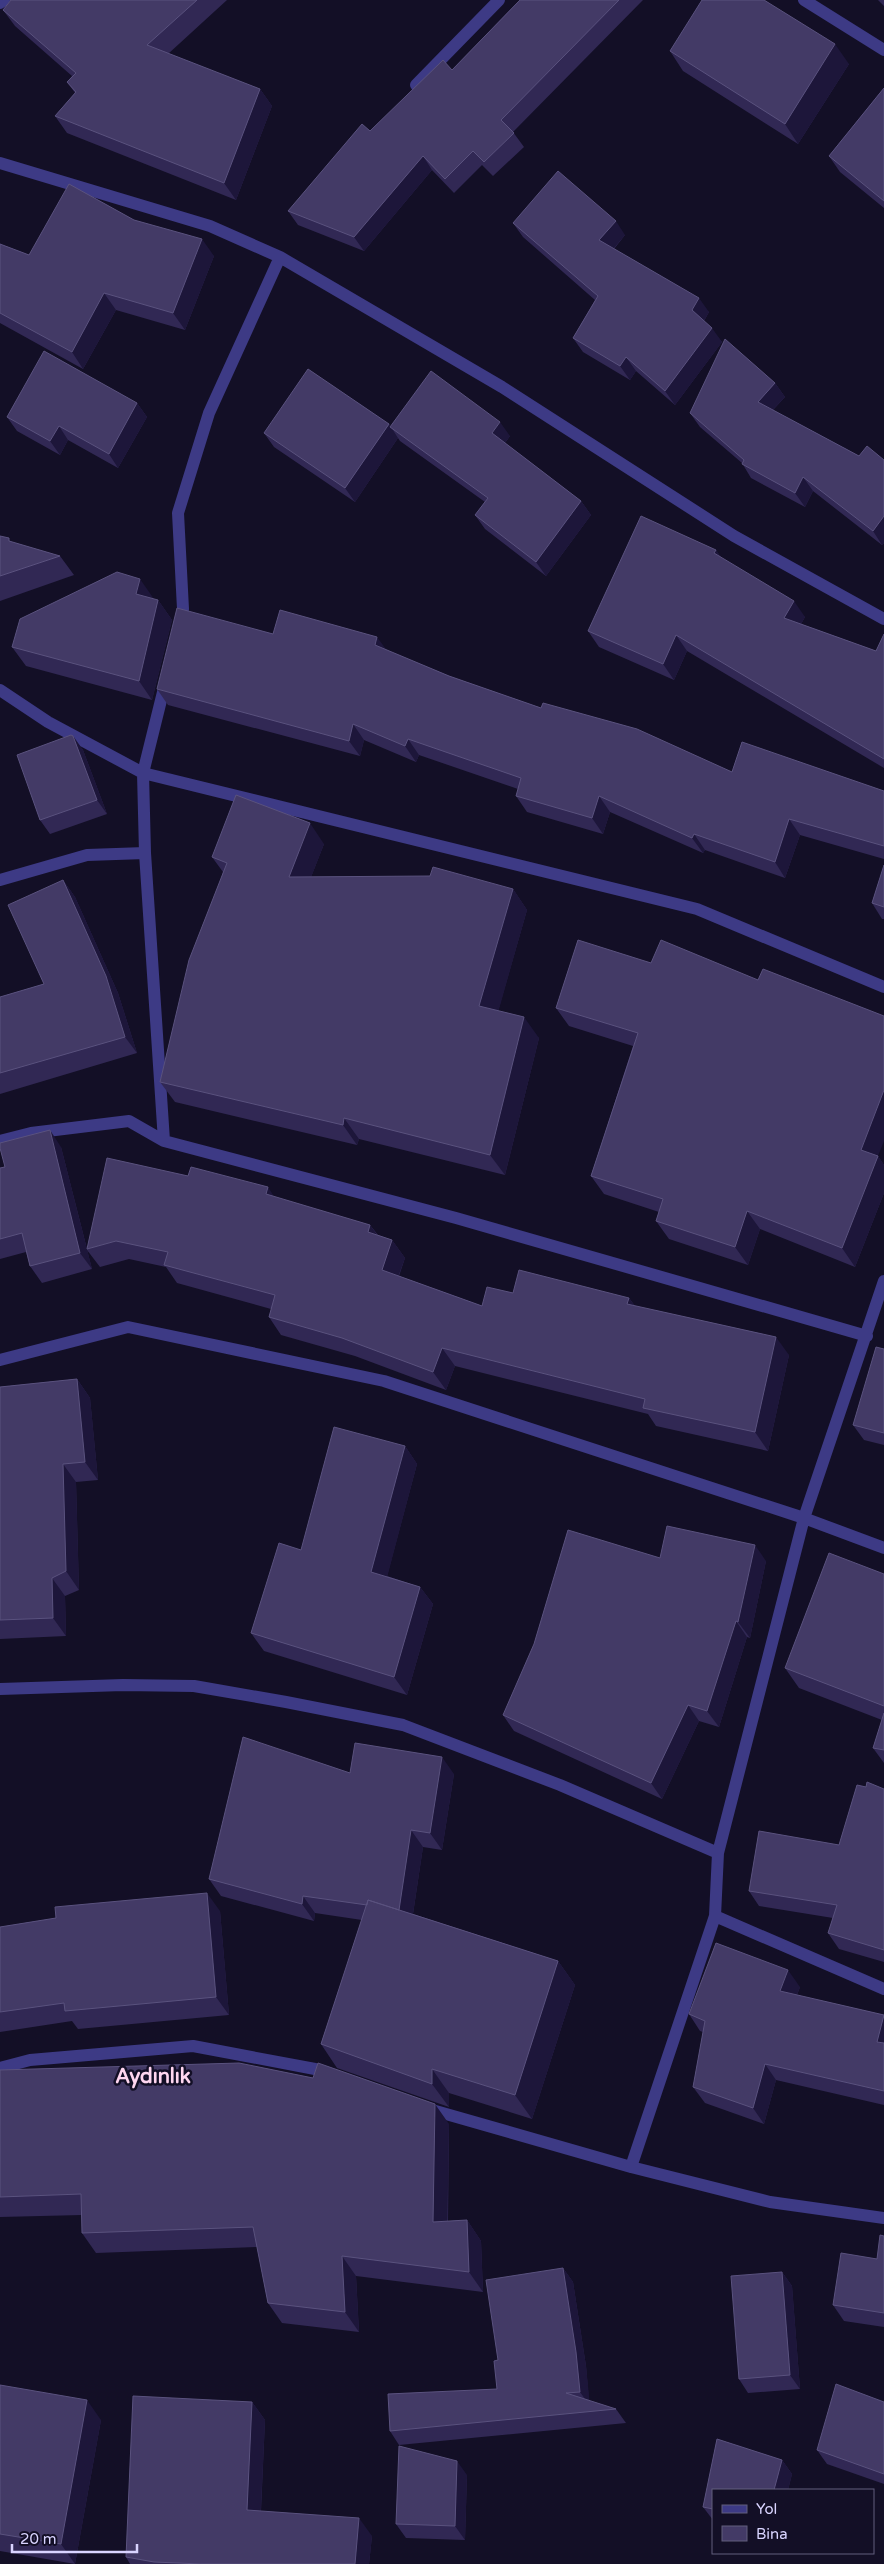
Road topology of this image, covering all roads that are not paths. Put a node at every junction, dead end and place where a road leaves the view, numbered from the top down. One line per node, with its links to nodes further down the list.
1 (4, 0): 4 (street)
2 (499, 0): 6 (street)
3 (804, 0): 5 (street)
4 (0, 3)
5 (884, 50)
6 (416, 85)
7 (0, 163): 8 (street)
8 (280, 258): 9 (street); 10 (street)
9 (883, 615)
10 (176, 638)
11 (169, 667): 13 (street)
12 (0, 690): 13 (street)
13 (143, 773): 14 (street); 16 (street)
14 (145, 853): 15 (street); 18 (street)
15 (0, 880)
16 (884, 988)
17 (0, 1141): 18 (street)
18 (164, 1141): 20 (street)
19 (884, 1281): 20 (street)
20 (867, 1336): 22 (street)
21 (0, 1360): 22 (street)
22 (804, 1518): 23 (street); 25 (street)
23 (884, 1548)
24 (0, 1689): 25 (street)
25 (718, 1853): 26 (street)
26 (715, 1916): 27 (street); 31 (street)
27 (884, 1989)
28 (0, 2068): 29 (street)
29 (342, 2078)
30 (416, 2104): 31 (street)
31 (631, 2167): 32 (street)
32 (884, 2218)

